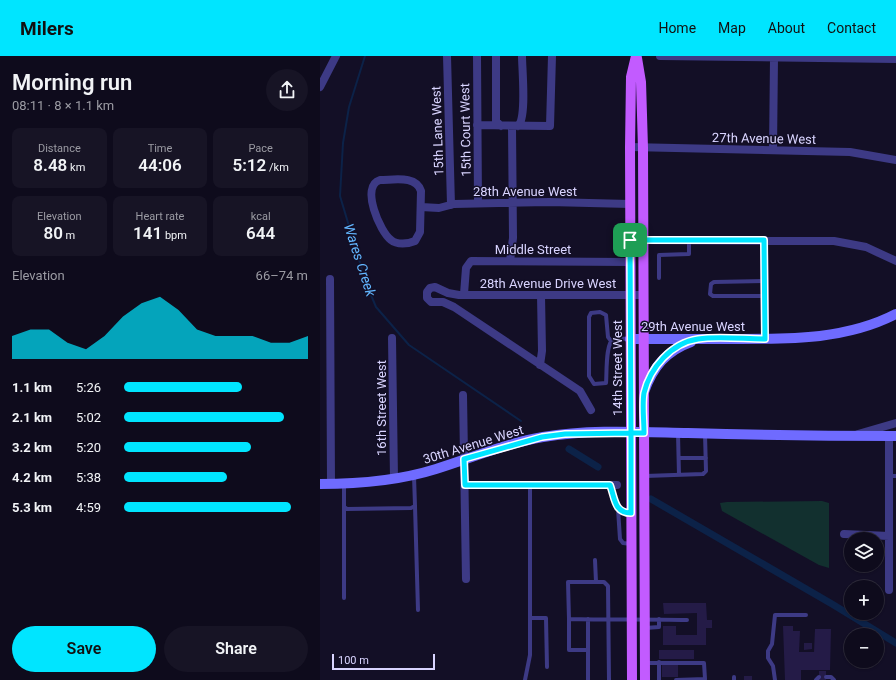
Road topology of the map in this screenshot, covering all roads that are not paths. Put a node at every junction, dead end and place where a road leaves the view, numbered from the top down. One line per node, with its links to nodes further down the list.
1 (336, 56): 16 (street)
2 (447, 56): 25 (street, 15th Lane West)
3 (476, 56): 17 (street, 15th Court West)
4 (496, 56): 18 (street)
5 (522, 56): 19 (street)
6 (552, 56): 19 (street)
7 (636, 56): 20 (main road, 14th Street West); 21 (main road, 14th Street West)
8 (660, 56): 9 (street)
9 (668, 56): 10 (street)
10 (690, 56): 11 (street)
11 (702, 56): 12 (street)
12 (723, 56): 14 (street)
13 (787, 57): 14 (street); 15 (street)
14 (774, 58): 22 (street)
15 (896, 59)
16 (320, 87)
17 (477, 125): 18 (street); 26 (street, 15th Court West)
18 (501, 126): 19 (street)
19 (515, 126): 24 (street)
20 (630, 147): 21 (street, 27th Avenue West); 27 (main road, 14th Street West)
21 (643, 148): 22 (street, 27th Avenue West); 32 (main road, 14th Street West)
22 (773, 150): 23 (street, 27th Avenue West)
23 (896, 160)
24 (513, 203): 26 (street, 28th Avenue West); 27 (street, 28th Avenue West); 33 (street)
25 (451, 204): 26 (street, 28th Avenue West); 28 (street, 28th Avenue West)
26 (478, 204)
27 (630, 204): 29 (main road, 14th Street West)
28 (421, 207): 28 (street)
29 (630, 240): 32 (street); 35 (main road, 14th Street West)
30 (689, 240): 31 (street); 32 (street); 36 (lane)
31 (764, 240): 34 (street); 38 (street)
32 (643, 241): 43 (main road, 14th Street West)
33 (510, 261): 35 (street, Middle Street); 39 (street, Middle Street)
34 (896, 261)
35 (630, 262): 42 (main road, 14th Street West)
36 (659, 278)
37 (330, 280): 73 (street)
38 (764, 281): 44 (street); 44 (lane)
39 (464, 294): 40 (street, 28th Avenue Drive West); 41 (street, 28th Avenue Drive West)
40 (453, 295): 45 (street); 45 (street)
41 (541, 295): 42 (street, 28th Avenue Drive West); 53 (street)
42 (630, 296): 43 (street, 28th Avenue Drive West); 48 (main road, 14th Street West)
43 (644, 296): 49 (main road, 14th Street West)
44 (765, 296): 51 (street)
45 (450, 304): 53 (street)
46 (896, 314): 51 (street, 29th Avenue West)
47 (392, 338): 71 (street, 16th Street West)
48 (630, 339): 49 (street, 29th Avenue West); 52 (lane); 58 (main road, 14th Street West)
49 (644, 339): 50 (street, 29th Avenue West); 54 (main road, 14th Street West)
50 (697, 339): 51 (street, 29th Avenue West); 54 (street)
51 (765, 339)
52 (611, 341): 52 (lane)
53 (540, 365): 56 (street)
54 (644, 394): 59 (main road, 14th Street West)
55 (463, 395): 66 (street)
56 (591, 410)
57 (896, 423): 62 (street, 30th Avenue West)
58 (631, 433): 59 (street, 30th Avenue West); 66 (street, 30th Avenue West); 81 (main road, 14th Street West)
59 (644, 433): 60 (street, 30th Avenue West); 69 (main road, 14th Street West)
60 (678, 433): 61 (street, 30th Avenue West); 64 (lane)
61 (705, 434): 62 (street, 30th Avenue West); 65 (lane)
62 (849, 436): 63 (street, 30th Avenue West)
63 (893, 436): 70 (street)
64 (679, 458): 65 (lane); 68 (lane)
65 (706, 458): 68 (lane)
66 (464, 459): 67 (street, 30th Avenue West); 75 (street)
67 (414, 474): 71 (street, 30th Avenue West); 78 (lane)
68 (679, 475): 69 (lane)
69 (644, 476): 99 (main road, 14th Street West)
70 (893, 476): 83 (street)
71 (394, 479): 74 (street, 30th Avenue West)
72 (320, 484): 73 (street, 30th Avenue West)
73 (331, 484): 74 (street, 30th Avenue West)
74 (344, 484): 79 (lane)
75 (465, 485): 76 (street); 86 (street)
76 (530, 485): 77 (street); 92 (lane)
77 (614, 485): 80 (lane)
78 (415, 506): 79 (lane); 90 (lane)
79 (344, 507): 89 (lane)
80 (618, 510): 81 (lane); 84 (lane)
81 (631, 513): 84 (main road, 14th Street West)
82 (884, 536): 83 (street)
83 (889, 536): 88 (street)
84 (631, 544): 97 (main road, 14th Street West)
85 (595, 560): 87 (lane)
86 (466, 579)
87 (596, 582): 93 (lane); 96 (lane)
88 (889, 590)
89 (344, 598)
90 (418, 610)
91 (806, 614): 112 (lane)
92 (530, 618): 103 (lane); 105 (lane)
93 (569, 619): 94 (lane); 100 (lane)
94 (588, 619): 96 (lane); 100 (lane)
95 (659, 619): 98 (lane); 99 (lane); 99 (lane)
96 (608, 620): 97 (lane); 107 (lane)
97 (631, 620): 99 (lane); 108 (main road, 14th Street West)
98 (687, 620)
99 (644, 624): 102 (main road, 14th Street West)
100 (588, 650): 106 (lane)
101 (659, 662): 102 (lane); 110 (lane); 111 (lane)
102 (645, 663): 109 (main road, 14th Street West)
103 (546, 667)
104 (826, 677): 113 (lane)
105 (525, 680)
106 (588, 680)
107 (609, 680)
108 (632, 680)
109 (645, 680)
110 (659, 680)
111 (676, 680)
112 (775, 680)
113 (834, 680)

